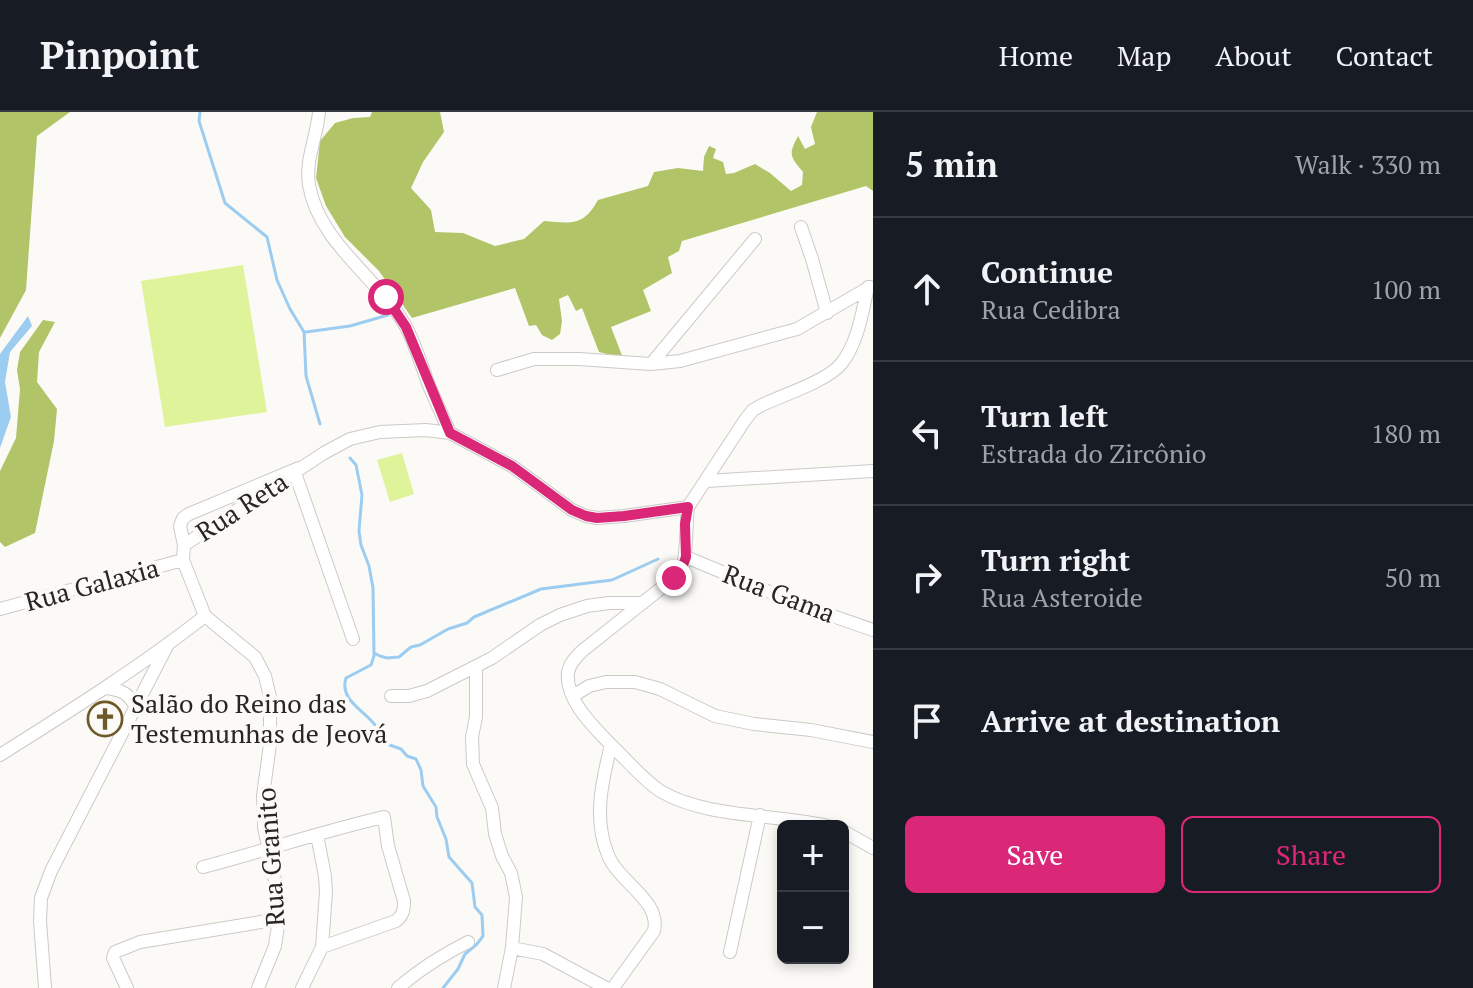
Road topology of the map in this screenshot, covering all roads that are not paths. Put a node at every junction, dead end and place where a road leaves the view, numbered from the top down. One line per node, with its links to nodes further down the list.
1 (319, 112): 8 (street)
2 (801, 227): 5 (street)
3 (755, 239): 6 (street)
4 (870, 286): 5 (street); 11 (street)
5 (827, 313): 6 (street)
6 (651, 364): 7 (street)
7 (497, 370)
8 (450, 433): 9 (street, Rua Reta); 12 (street)
9 (297, 471): 13 (street, Rua Reta); 13 (street, Rua Reta); 20 (street)
10 (873, 471): 11 (street)
11 (706, 481): 12 (street)
12 (688, 507): 14 (street)
13 (184, 545): 15 (street, Rua Reta)
14 (686, 557): 16 (street); 19 (street, Rua Gama)
15 (183, 560): 17 (street, Rua Galaxia); 18 (street, Rua Granito)
16 (643, 603): 22 (street); 25 (street)
17 (0, 609)
18 (205, 616): 21 (street); 35 (street, Rua Granito)
19 (873, 630)
20 (353, 639)
21 (167, 646): 23 (street); 26 (street)
22 (476, 666): 24 (street); 40 (street)
23 (106, 688): 26 (street); 29 (street)
24 (391, 696)
25 (573, 696): 27 (street); 28 (street)
26 (136, 707): 43 (street)
27 (873, 742)
28 (611, 745): 30 (street); 49 (street)
29 (0, 755)
30 (760, 815): 31 (street); 41 (street)
31 (791, 820)
32 (849, 834): 34 (street)
33 (317, 835): 35 (street); 39 (street); 39 (street)
34 (873, 848)
35 (269, 850): 36 (street); 37 (street, Rua Granito)
36 (203, 867)
37 (279, 919): 42 (street, Rua Granito); 44 (street)
38 (468, 942): 46 (street)
39 (322, 947): 45 (street)
40 (512, 948): 47 (street); 48 (street)
41 (730, 952)
42 (264, 986)
43 (45, 988)
44 (127, 988)
45 (302, 988)
46 (398, 988)
47 (504, 988)
48 (606, 988)
49 (613, 988)

